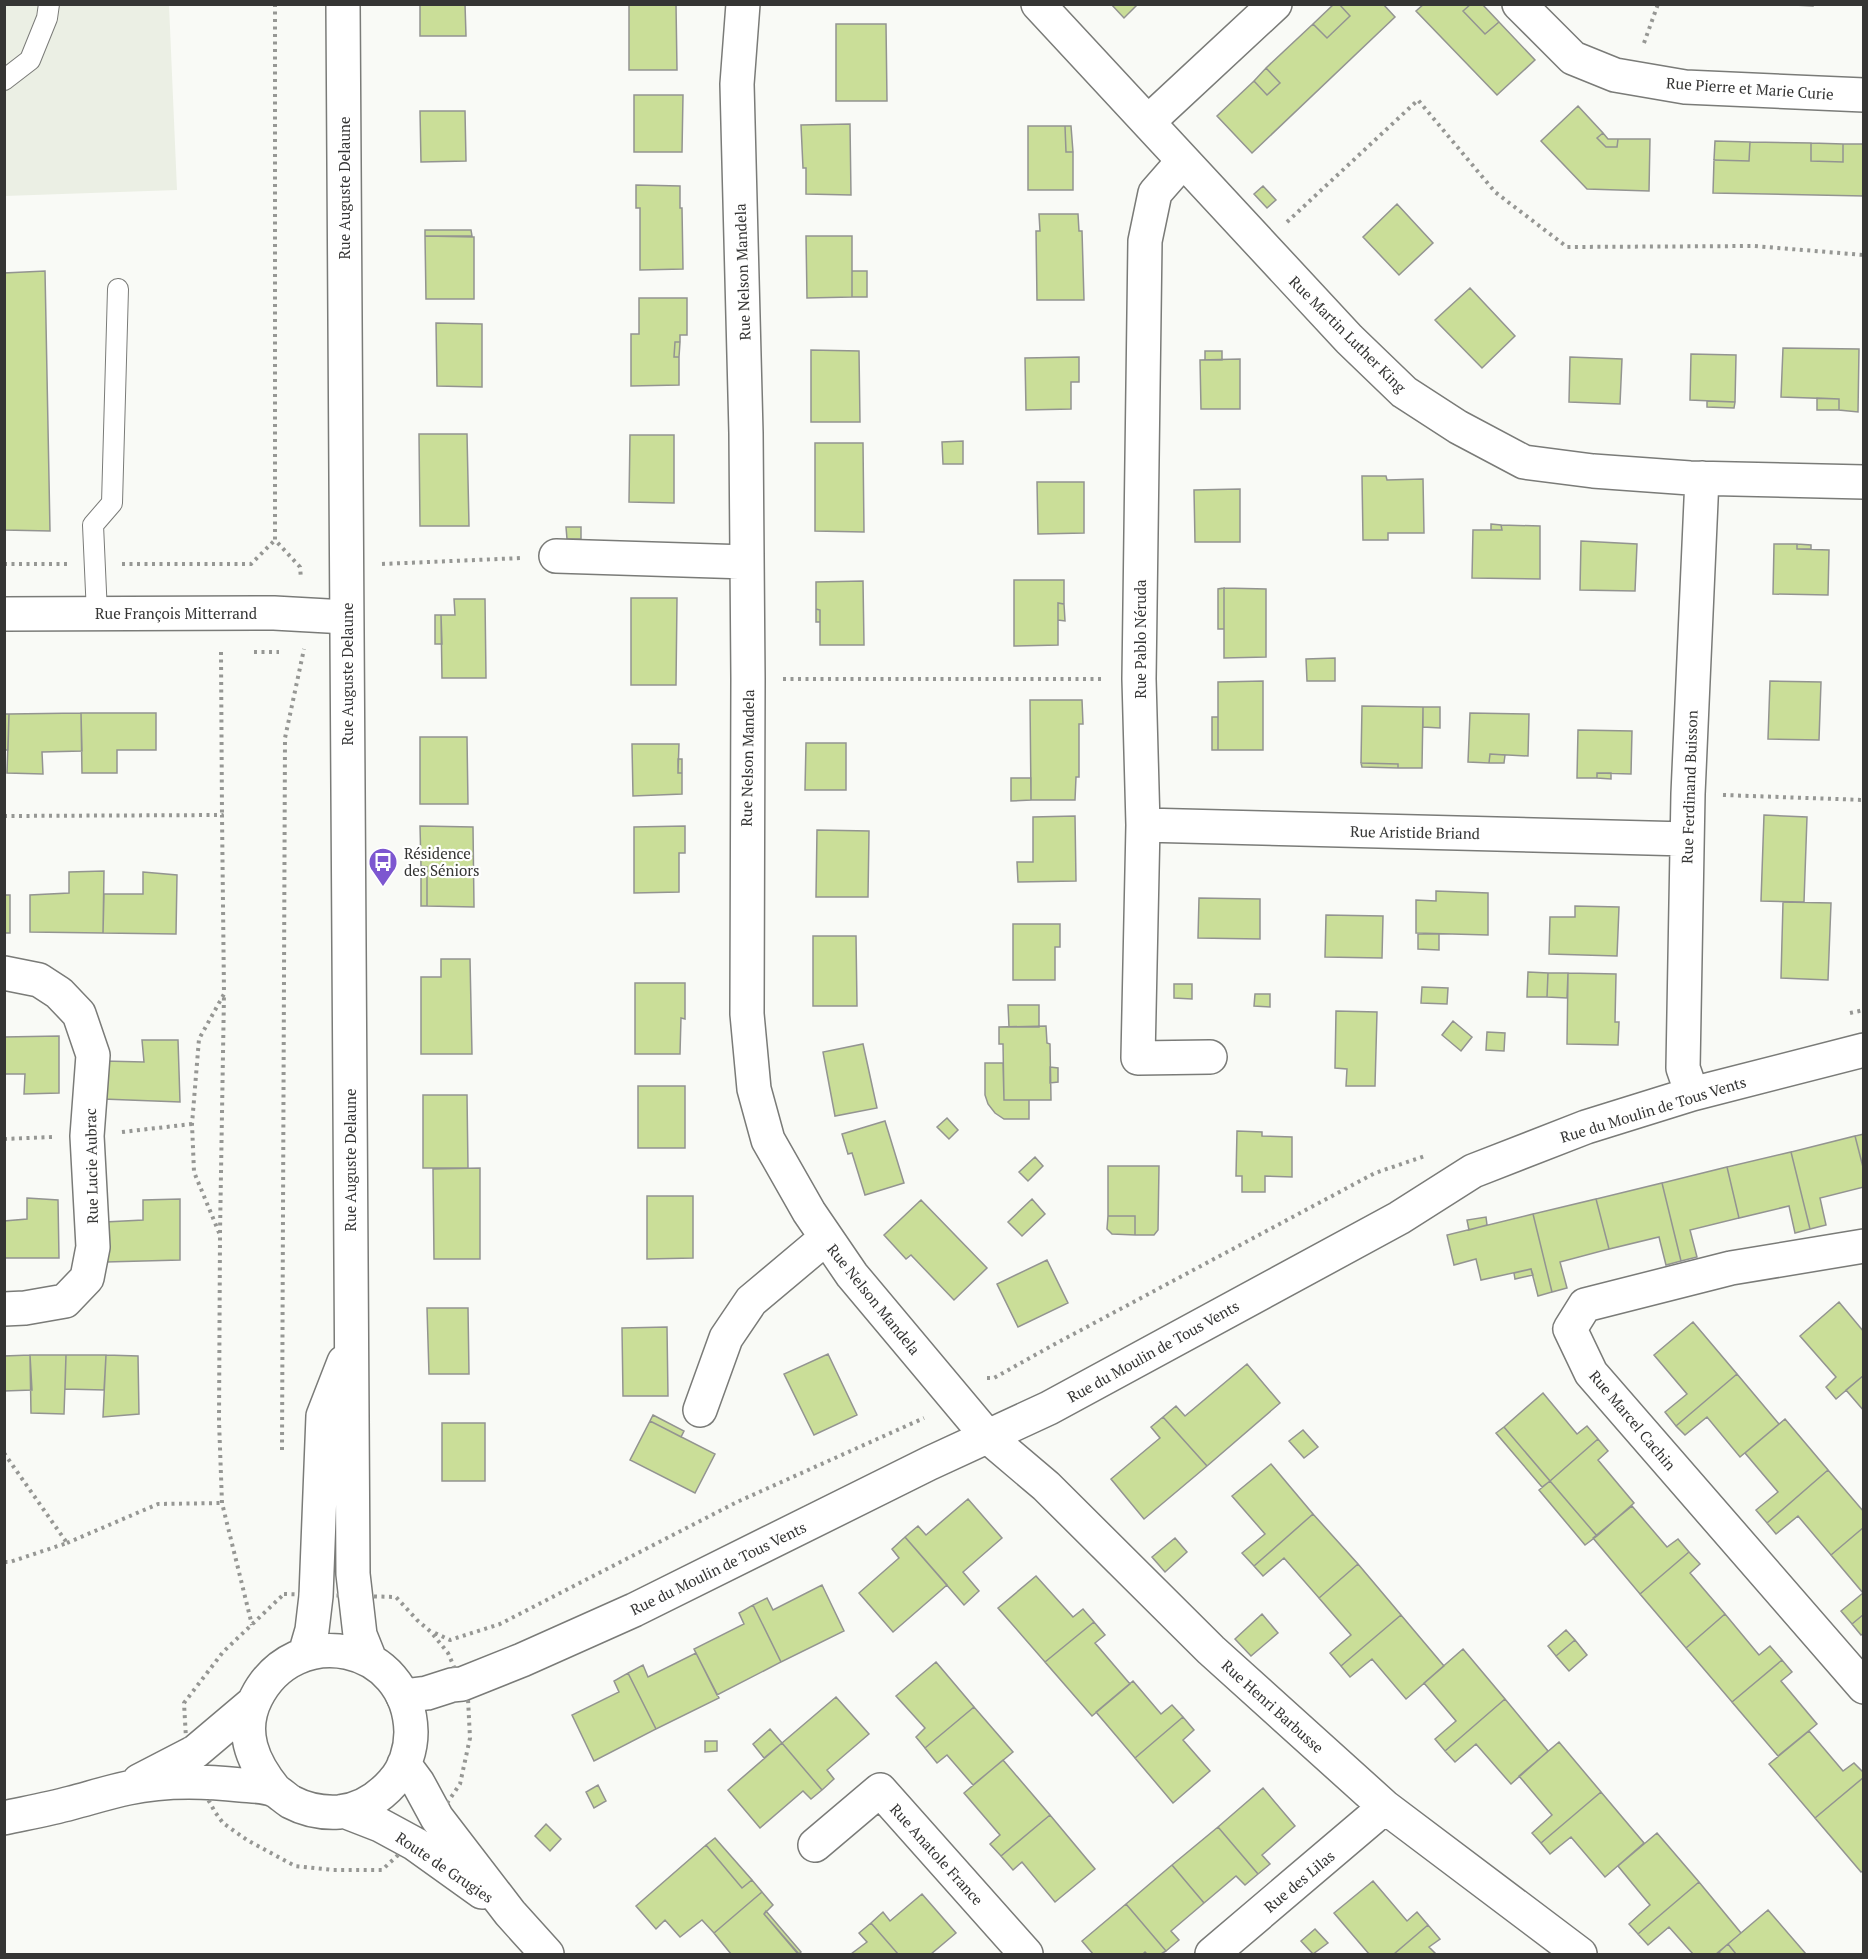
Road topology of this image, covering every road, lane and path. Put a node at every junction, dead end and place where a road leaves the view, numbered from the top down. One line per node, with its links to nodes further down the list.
1 (49, 4): 8 (lane)
2 (275, 4): 17 (path)
3 (343, 4): 22 (street, Rue Auguste Delaune)
4 (743, 4): 19 (street, Rue Nelson Mandela)
5 (1038, 4): 10 (street, Rue Martin Luther King)
6 (1275, 4): 10 (street)
7 (1519, 4): 9 (street, Rue Pierre et Marie Curie)
8 (4, 80)
9 (1863, 95)
10 (1148, 122): 11 (street, Rue Martin Luther King)
11 (1183, 161): 12 (street, Rue Martin Luther King); 29 (street, Rue Pablo Néruda)
12 (1262, 245): 13 (path); 15 (street, Rue Martin Luther King)
13 (1863, 255)
14 (118, 289): 21 (lane)
15 (1702, 478): 16 (street, Rue Martin Luther King); 30 (street, Rue Ferdinand Buisson)
16 (1863, 482)
17 (275, 540): 21 (path); 25 (path)
18 (556, 556): 19 (street); 22 (path)
19 (747, 562): 28 (street, Rue Nelson Mandela)
20 (4, 564): 21 (path)
21 (94, 564): 24 (lane)
22 (346, 565): 26 (street, Rue Auguste Delaune)
23 (4, 614): 24 (street, Rue François Mitterrand)
24 (96, 614): 25 (street, Rue François Mitterrand)
25 (303, 614): 26 (street, Rue François Mitterrand); 49 (path)
26 (346, 617): 45 (street, Rue Auguste Delaune)
27 (221, 652): 32 (path)
28 (748, 679): 29 (path); 42 (street, Rue Nelson Mandela)
29 (1139, 679): 34 (street, Rue Pablo Néruda)
30 (1688, 794): 31 (path); 35 (street, Rue Ferdinand Buisson)
31 (1863, 800)
32 (222, 815): 33 (path); 37 (path)
33 (4, 816)
34 (1143, 825): 35 (street, Rue Aristide Briand); 39 (street, Rue Pablo Néruda)
35 (1687, 838): 40 (street, Rue Ferdinand Buisson)
36 (4, 973): 44 (street, Rue Lucie Aubrac)
37 (224, 994): 41 (path); 41 (path)
38 (1863, 1050): 40 (street, Rue du Moulin de Tous Vents)
39 (1210, 1057)
40 (1692, 1094): 48 (street, Rue du Moulin de Tous Vents)
41 (220, 1235): 51 (path)
42 (825, 1238): 46 (street); 48 (street, Rue Nelson Mandela)
43 (1863, 1247): 60 (street, Rue Marcel Cachin)
44 (4, 1309)
45 (351, 1343): 55 (street, Rue Auguste Delaune); 56 (street, Rue Auguste Delaune)
46 (700, 1410)
47 (921, 1410): 56 (path)
48 (987, 1436): 61 (street, Rue du Moulin de Tous Vents); 67 (street, Rue Henri Barbusse)
49 (282, 1451)
50 (4, 1453): 52 (path)
51 (222, 1503): 52 (path); 57 (path)
52 (67, 1543): 53 (path)
53 (4, 1562)
54 (283, 1586): 55 (path)
55 (300, 1595): 56 (path); 57 (path); 58 (street, Rue Auguste Delaune)
56 (354, 1596): 59 (street, Rue Auguste Delaune)
57 (252, 1625): 65 (path)
58 (305, 1654): 59 (street); 63 (street)
59 (370, 1660): 62 (street)
60 (1863, 1688)
61 (460, 1692): 62 (street, Rue du Moulin de Tous Vents); 70 (path)
62 (403, 1696): 64 (street)
63 (254, 1703): 65 (street); 66 (street)
64 (404, 1764): 68 (street); 70 (street, Route de Grugies)
65 (193, 1770): 66 (street); 69 (street); 71 (path)
66 (274, 1790): 68 (street)
67 (1385, 1807): 76 (street, Rue des Lilas); 77 (street, Rue Henri Barbusse)
68 (344, 1811): 71 (street, Route de Grugies)
69 (4, 1818)
70 (437, 1818): 71 (path); 73 (street, Route de Grugies)
71 (415, 1844): 73 (street, Route de Grugies)
72 (815, 1845): 75 (street, Rue Anatole France)
73 (510, 1913): 74 (street, Route de Grugies)
74 (547, 1954)
75 (1026, 1954)
76 (1212, 1954)
77 (1580, 1954)

